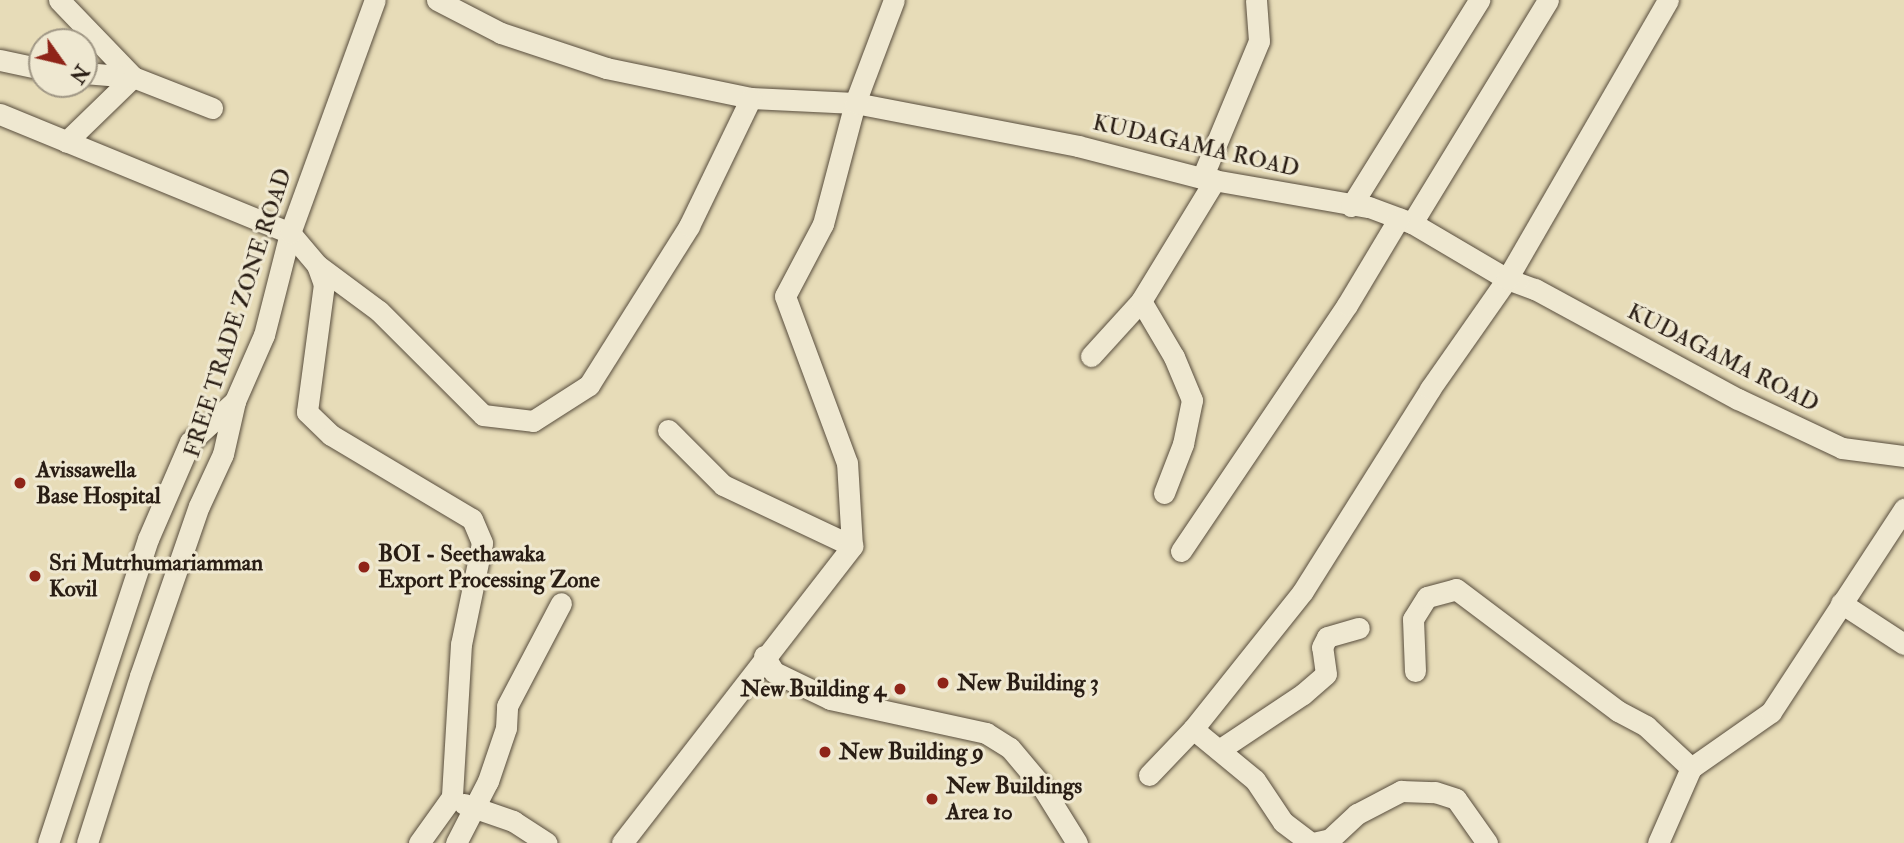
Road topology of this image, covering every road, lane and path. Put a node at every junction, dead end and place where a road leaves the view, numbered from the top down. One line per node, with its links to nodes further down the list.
1 (59, 0): 12 (street)
2 (375, 0): 21 (street, FREE TRADE ZONE ROAD)
3 (437, 0): 13 (street, KUDAGAMA ROAD)
4 (894, 0): 14 (street)
5 (1479, 0): 19 (street)
6 (1548, 0): 20 (street)
7 (1668, 0): 23 (street)
8 (1254, 1): 18 (street)
9 (0, 60): 10 (street)
10 (28, 66)
11 (98, 74): 12 (street)
12 (133, 77): 15 (street); 17 (street)
13 (751, 98): 14 (street, KUDAGAMA ROAD); 22 (street)
14 (855, 103): 18 (street, KUDAGAMA ROAD); 31 (street)
15 (212, 108)
16 (0, 114): 17 (street)
17 (66, 142): 21 (street)
18 (1208, 179): 19 (street, KUDAGAMA ROAD); 24 (street)
19 (1351, 206): 20 (street, KUDAGAMA ROAD)
20 (1405, 220): 23 (street, KUDAGAMA ROAD); 32 (street)
21 (290, 233): 22 (street); 26 (street, FREE TRADE ZONE ROAD)
22 (317, 265): 43 (street)
23 (1507, 279): 28 (street, KUDAGAMA ROAD); 39 (street)
24 (1141, 301): 25 (street); 29 (street)
25 (1091, 356)
26 (235, 401): 45 (street); 46 (street, FREE TRADE ZONE ROAD)
27 (668, 430): 31 (street)
28 (1904, 456)
29 (1164, 494)
30 (1904, 509): 34 (street)
31 (852, 546): 37 (street)
32 (1181, 551)
33 (561, 603): 44 (street)
34 (1841, 603): 36 (street); 41 (street)
35 (1359, 628): 40 (street)
36 (1904, 644)
37 (764, 656): 50 (street); 51 (street)
38 (1415, 671): 41 (street)
39 (1193, 729): 40 (street); 42 (street)
40 (1219, 750): 52 (street)
41 (1691, 768): 54 (street)
42 (1149, 775)
43 (452, 797): 44 (street); 47 (street)
44 (476, 810): 48 (street); 49 (street)
45 (48, 843)
46 (87, 843)
47 (419, 843)
48 (456, 843)
49 (547, 843)
50 (622, 843)
51 (1077, 843)
52 (1312, 843): 53 (street)
53 (1488, 843)
54 (1658, 843)

